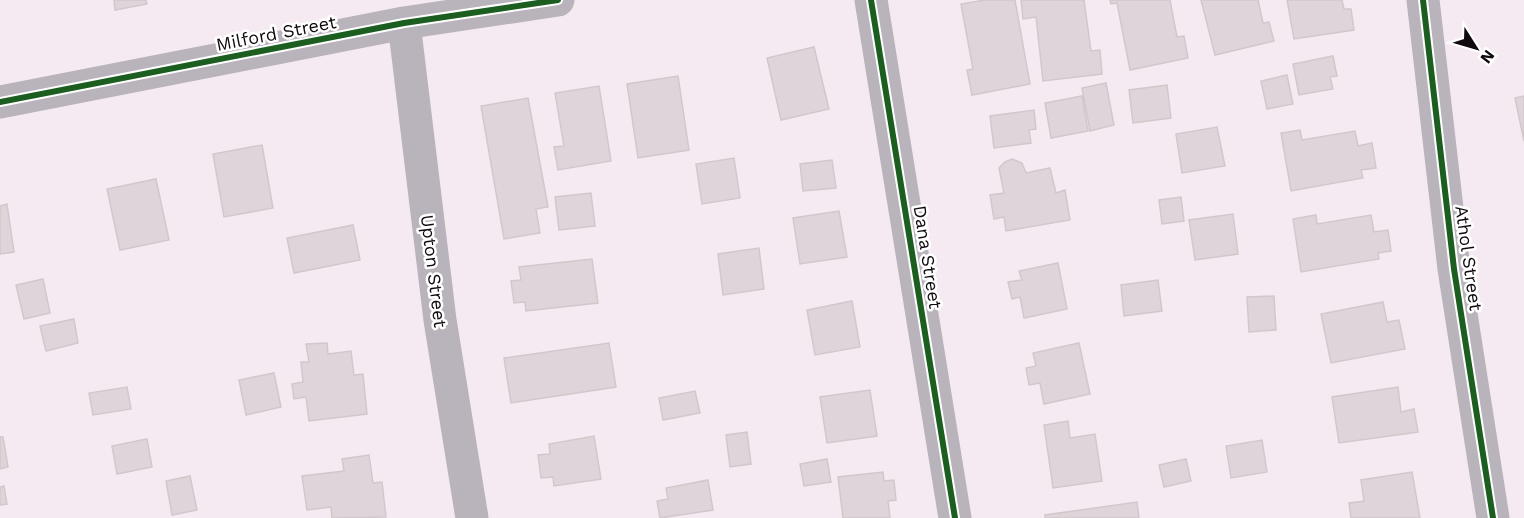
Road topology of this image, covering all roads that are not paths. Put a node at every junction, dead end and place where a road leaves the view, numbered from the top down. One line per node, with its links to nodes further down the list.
1 (558, 0): 4 (street, Milford Street)
2 (871, 0): 7 (street, Dana Street)
3 (1423, 0): 8 (street, Athol Street)
4 (404, 23): 5 (street, Milford Street); 6 (street, Upton Street)
5 (0, 102)
6 (472, 518)
7 (955, 518)
8 (1493, 518)

